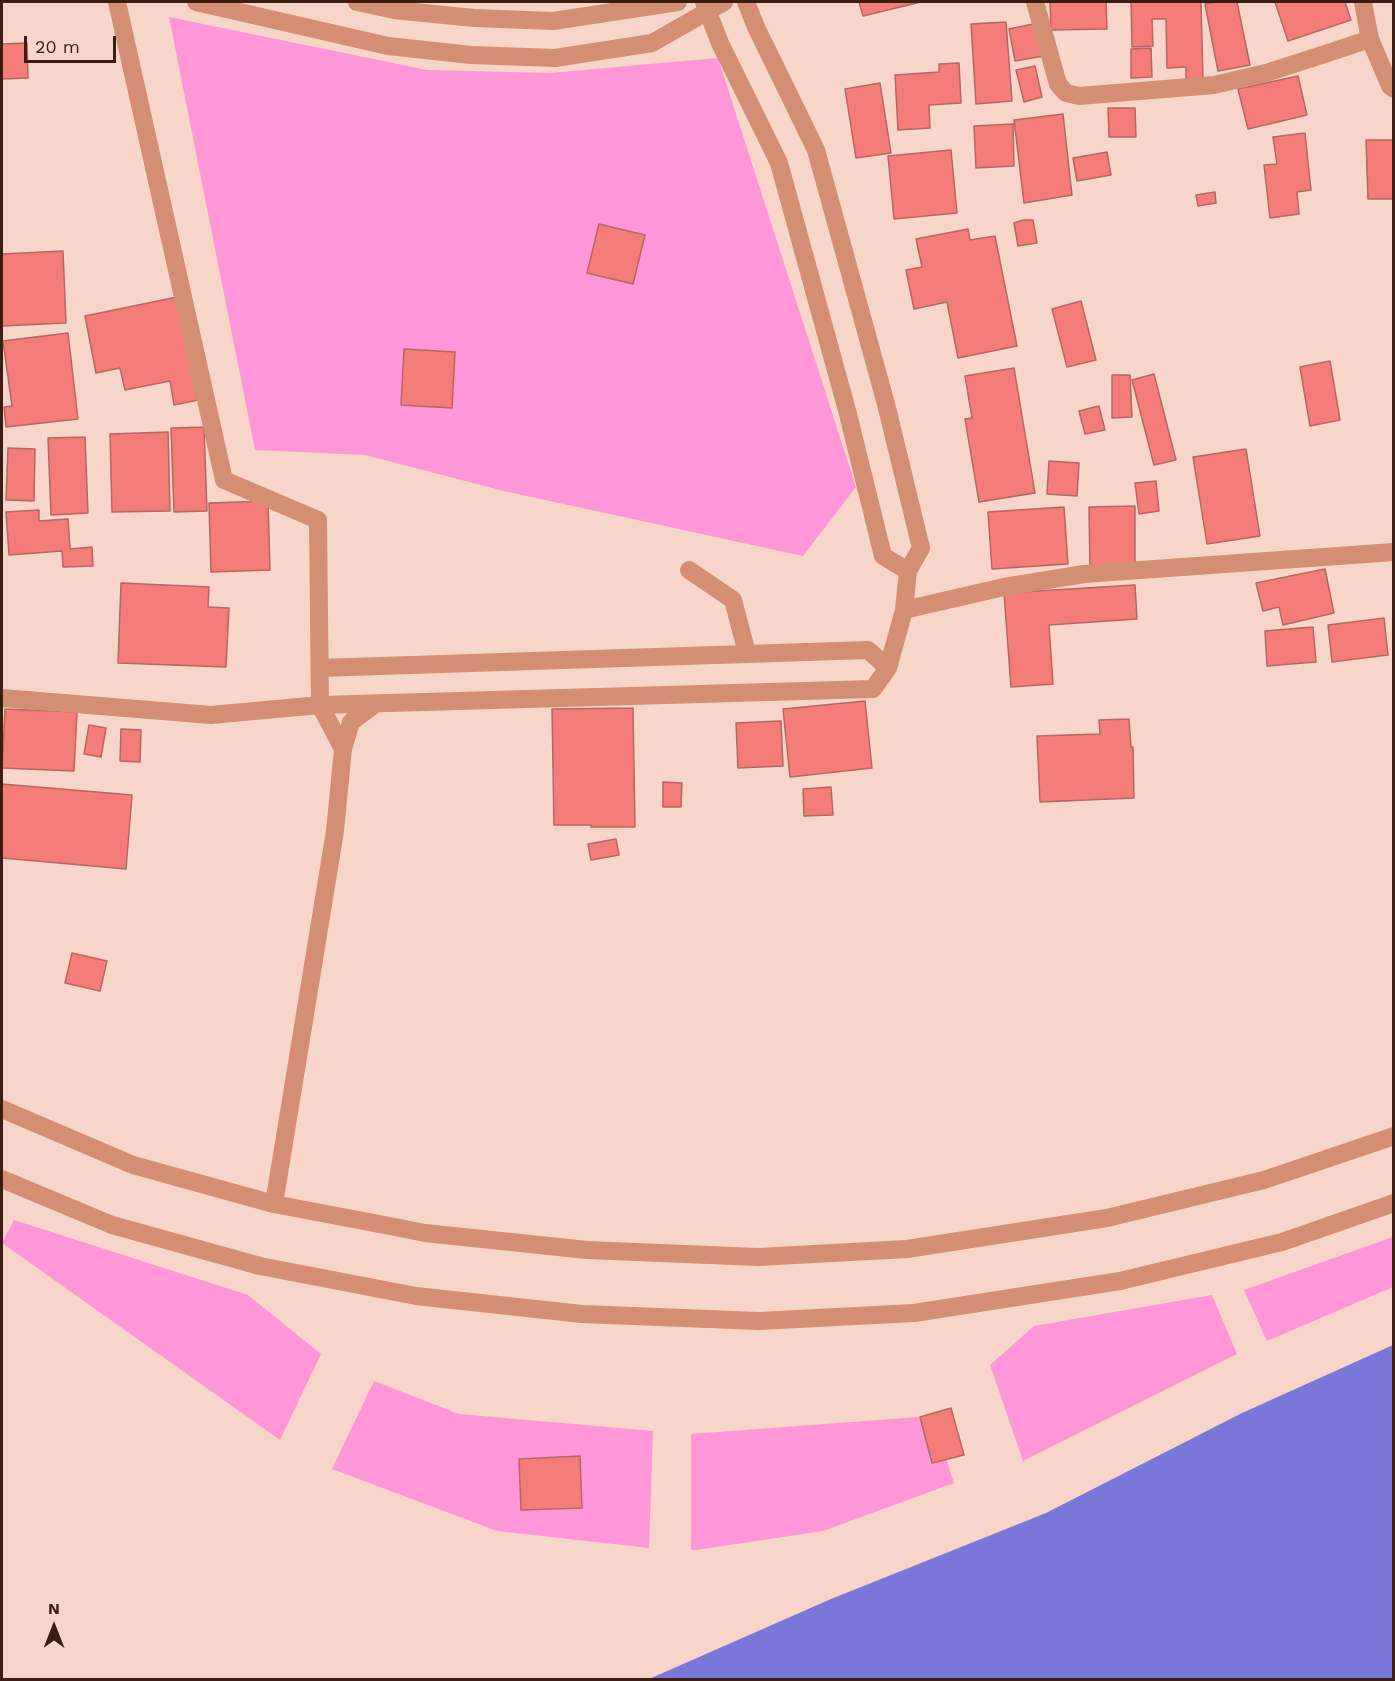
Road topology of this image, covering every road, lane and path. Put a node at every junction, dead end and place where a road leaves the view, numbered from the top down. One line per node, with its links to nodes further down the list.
1 (117, 2): 17 (street)
2 (196, 2): 9 (street)
3 (357, 2): 4 (street)
4 (678, 2)
5 (724, 2): 9 (street)
6 (746, 2): 14 (street)
7 (1035, 2): 10 (street)
8 (1363, 2): 10 (street)
9 (705, 6): 14 (street)
10 (1370, 39): 11 (street)
11 (1394, 89)
12 (1394, 552): 15 (street)
13 (689, 570): 16 (street)
14 (908, 571): 15 (street)
15 (904, 610): 18 (street)
16 (747, 653): 17 (street); 18 (street)
17 (320, 668): 21 (street)
18 (888, 668): 20 (street)
19 (2, 698): 21 (street)
20 (375, 704): 21 (street); 22 (street)
21 (320, 705): 22 (street)
22 (343, 749): 27 (street)
23 (2, 1110): 27 (street)
24 (1394, 1136): 27 (street)
25 (2, 1179): 26 (street)
26 (1394, 1203)
27 (274, 1204)

